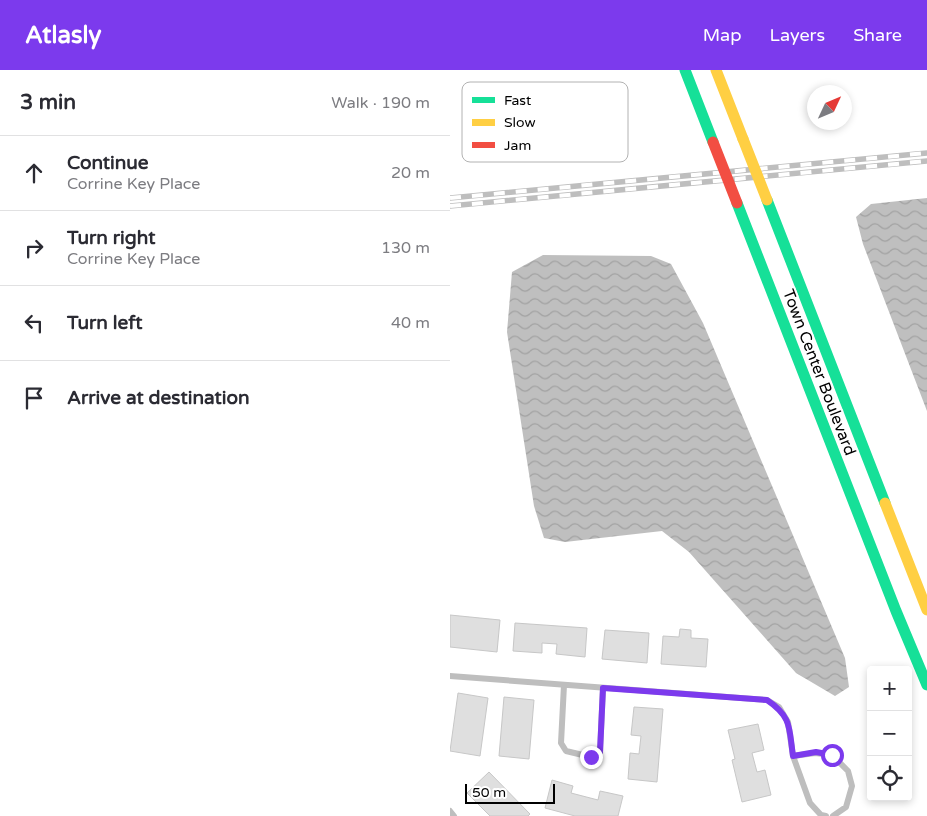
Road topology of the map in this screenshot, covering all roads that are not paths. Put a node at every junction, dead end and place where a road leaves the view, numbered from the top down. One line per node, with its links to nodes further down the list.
1 (685, 70): 5 (main road, Town Center Boulevard, bridge)
2 (716, 70): 3 (main road, Town Center Boulevard, bridge)
3 (927, 610)
4 (450, 676): 6 (lane)
5 (927, 684)
6 (564, 685): 7 (lane); 7 (lane)
7 (603, 688): 8 (lane)
8 (793, 756): 11 (lane); 12 (lane)
9 (450, 811): 10 (lane)
10 (454, 816)
11 (826, 816)
12 (833, 816)

